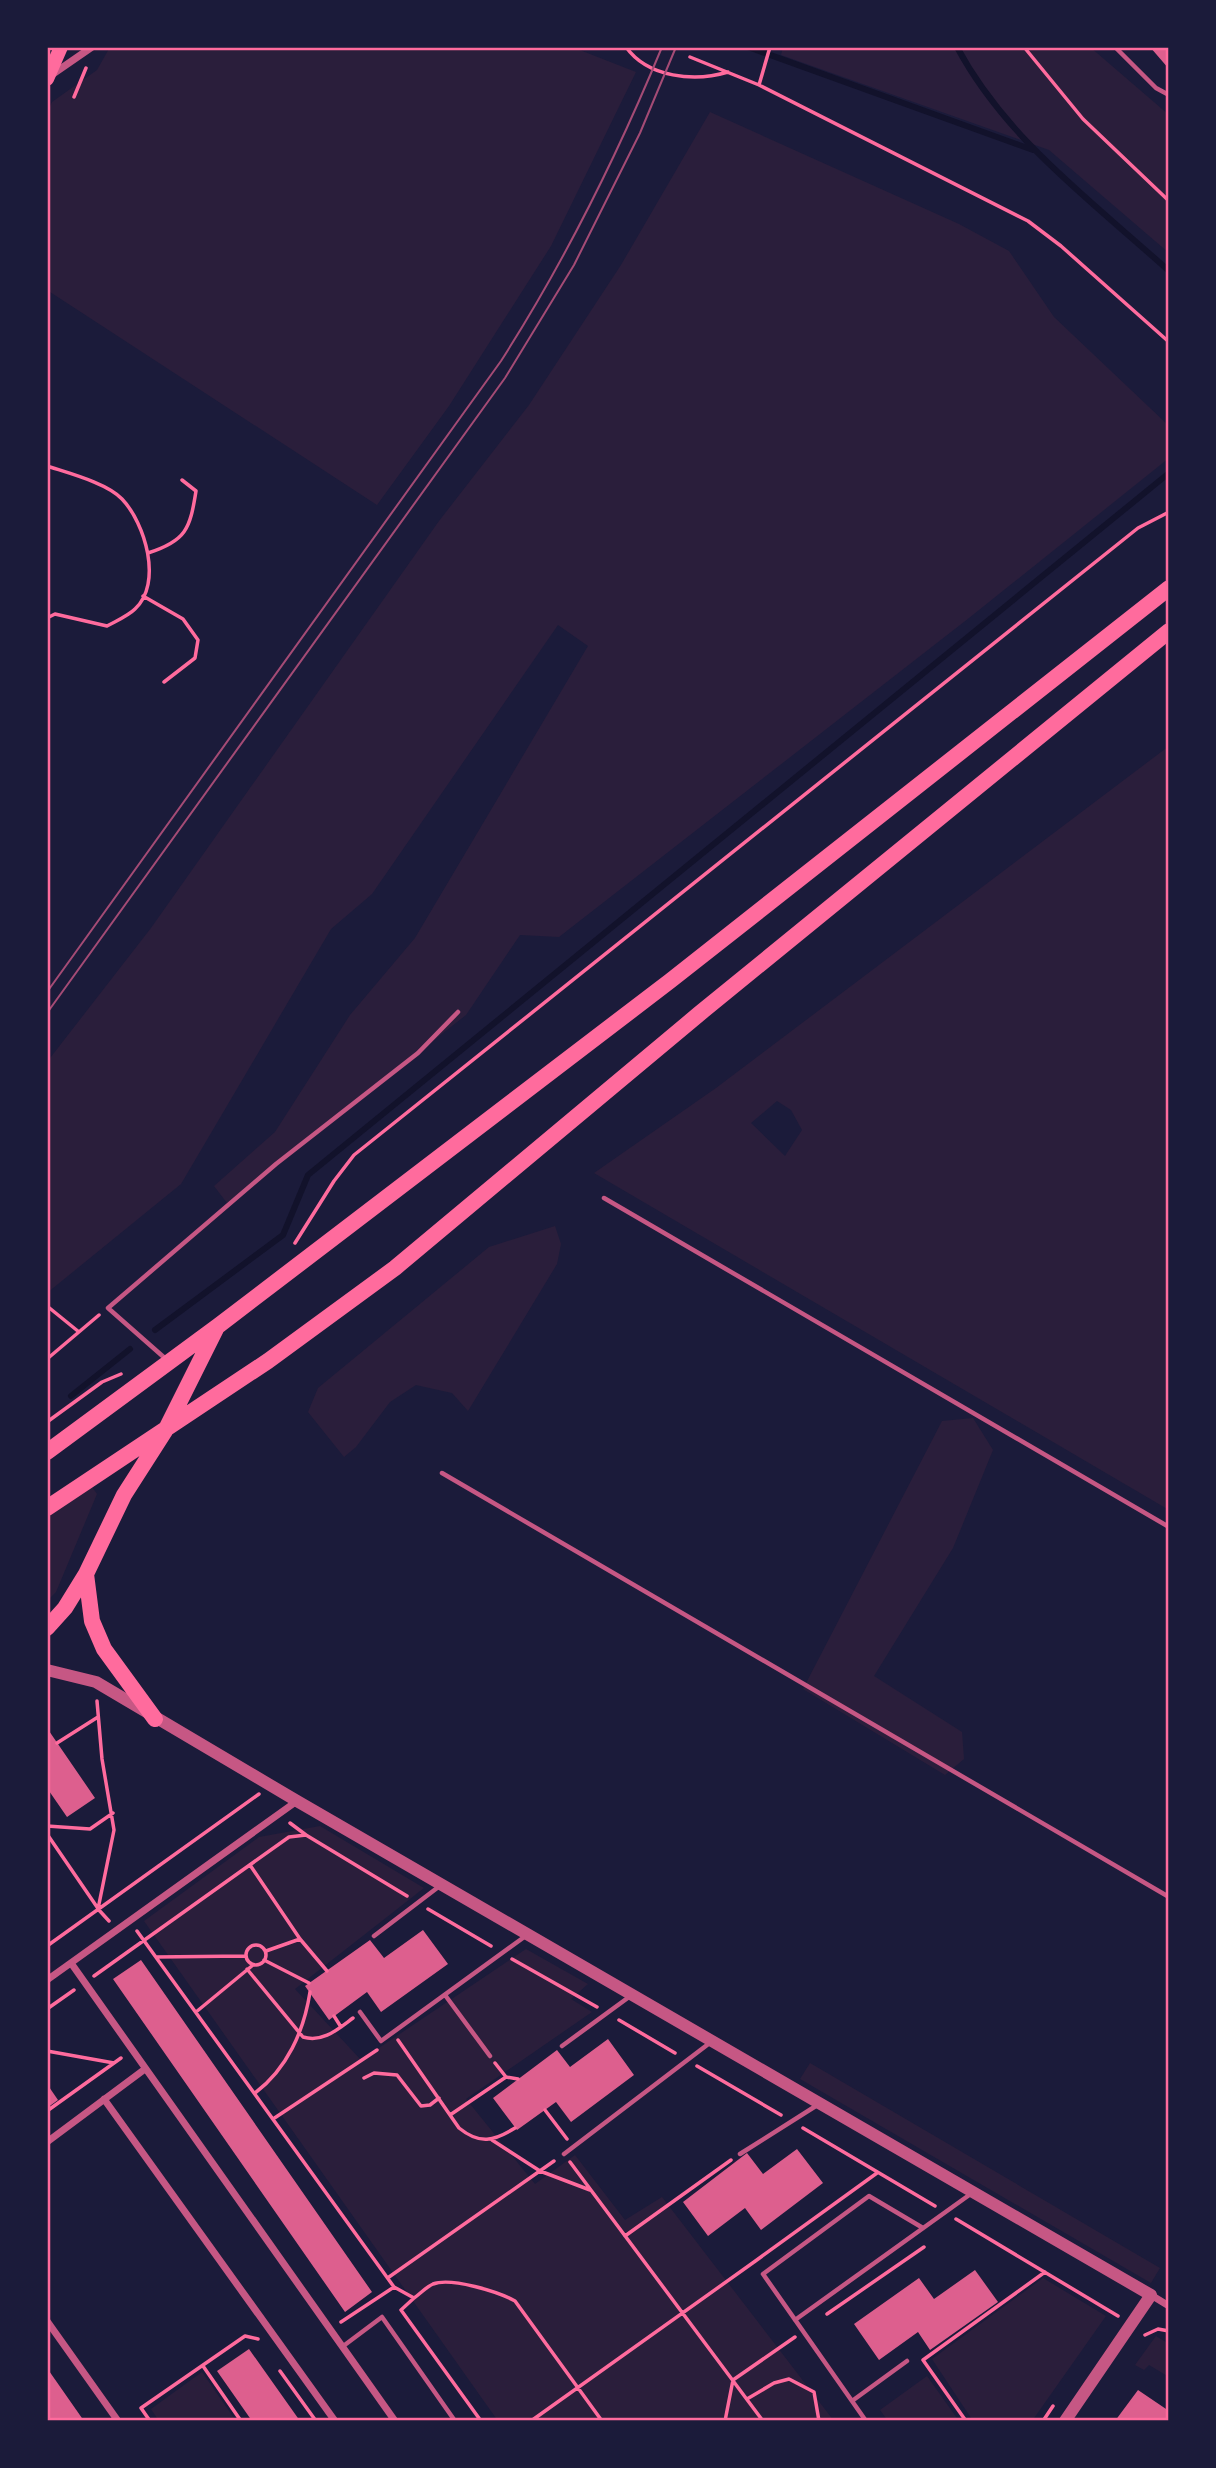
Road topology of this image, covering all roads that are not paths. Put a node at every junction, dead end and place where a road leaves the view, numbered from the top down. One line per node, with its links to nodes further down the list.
1 (61, 47): 4 (main road)
2 (1115, 47): 5 (lane)
3 (91, 50): 4 (street)
4 (48, 79)
5 (1169, 95)
6 (1169, 588): 10 (main road)
7 (1169, 631): 12 (main road)
8 (457, 1012): 11 (lane)
9 (604, 1198): 16 (lane)
10 (218, 1326): 11 (main road); 12 (main road)
11 (170, 1362): 13 (main road)
12 (165, 1431): 15 (main road); 17 (main road)
13 (47, 1452)
14 (442, 1473): 23 (lane)
15 (47, 1508)
16 (1169, 1527)
17 (86, 1574): 18 (main road); 20 (main road)
18 (47, 1628)
19 (47, 1670): 20 (street)
20 (155, 1719): 21 (street)
21 (297, 1801): 22 (street); 26 (street)
22 (442, 1885): 24 (street); 25 (lane)
23 (1169, 1897)
24 (527, 1934): 28 (lane); 29 (street)
25 (374, 1936)
26 (71, 1963): 27 (street); 34 (street)
27 (47, 1980)
28 (445, 1994): 30 (lane); 33 (lane)
29 (631, 1995): 31 (street); 32 (lane)
30 (360, 2012)
31 (712, 2041): 36 (street); 38 (lane)
32 (562, 2046)
33 (490, 2056)
34 (145, 2069): 35 (street); 46 (street)
35 (104, 2099): 37 (street); 50 (street)
36 (820, 2104): 39 (lane); 40 (street)
37 (47, 2142)
38 (564, 2154)
39 (740, 2154)
40 (973, 2192): 41 (lane); 42 (street)
41 (923, 2228): 44 (lane); 44 (lane)
42 (1151, 2295): 43 (street); 54 (street)
43 (1169, 2306)
44 (794, 2320): 48 (lane)
45 (47, 2321): 49 (street)
46 (342, 2347): 51 (street); 52 (lane)
47 (907, 2361): 48 (lane)
48 (852, 2401): 53 (lane)
49 (118, 2421)
50 (335, 2421)
51 (395, 2421)
52 (455, 2421)
53 (866, 2421)
54 (1065, 2421)

